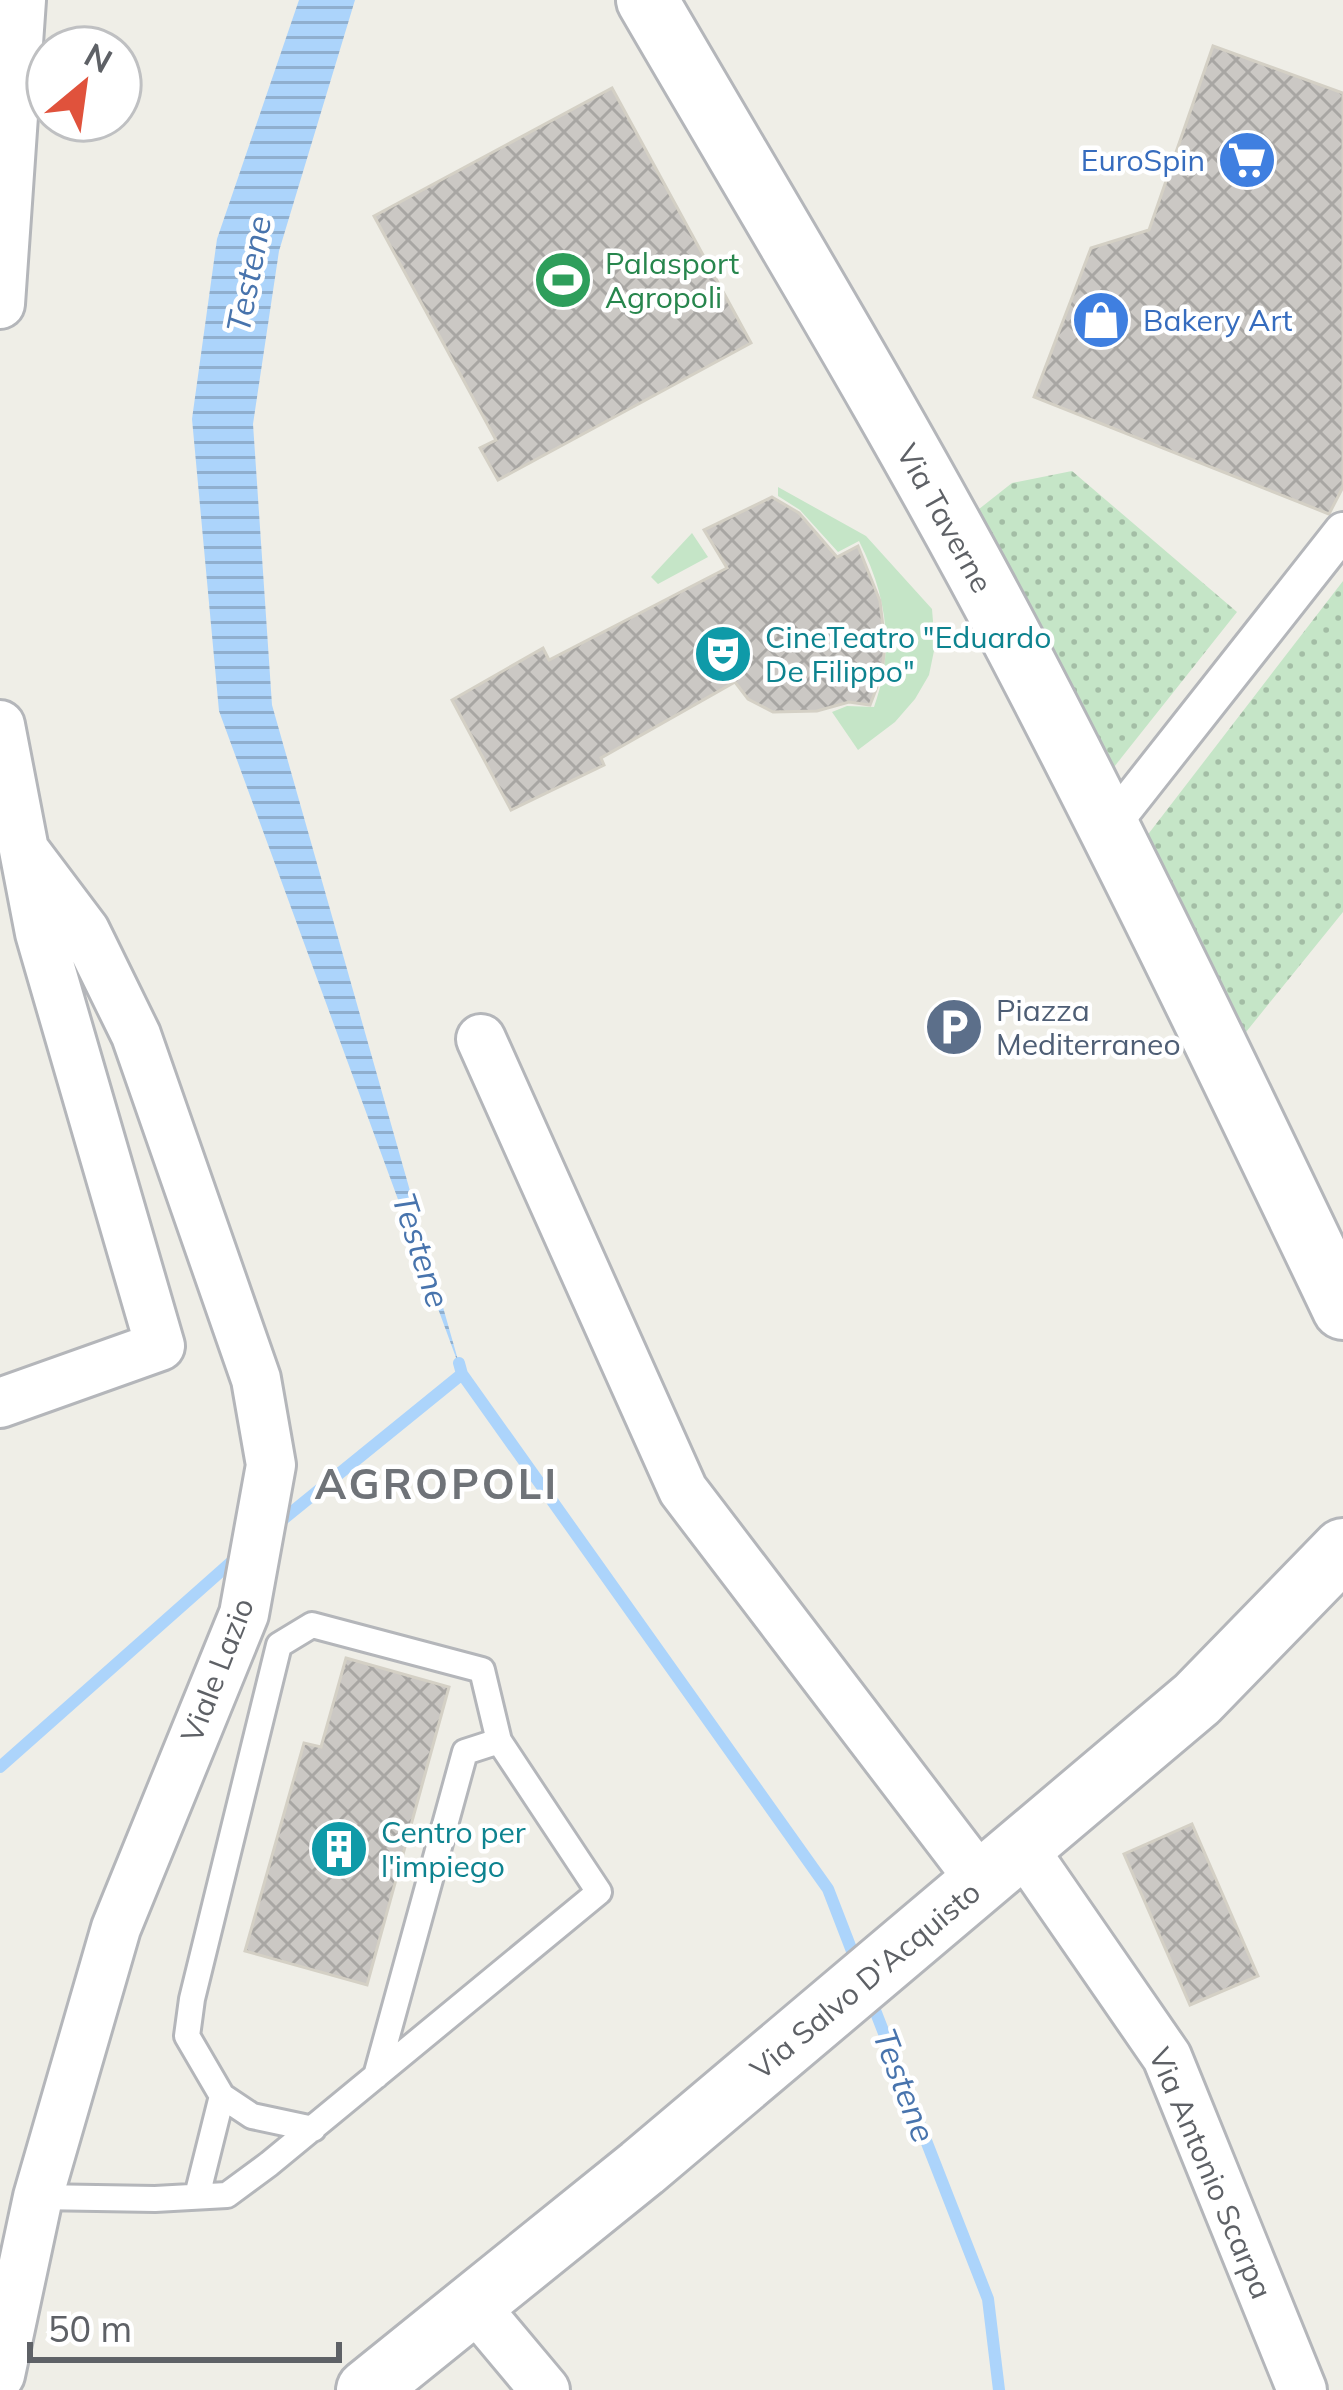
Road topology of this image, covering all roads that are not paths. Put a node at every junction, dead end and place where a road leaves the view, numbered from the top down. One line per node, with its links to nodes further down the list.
1 (21, 0): 3 (street)
2 (646, 0): 6 (street, Via Taverne)
3 (0, 304)
4 (1343, 530): 6 (street)
5 (0, 724): 7 (street, Viale Lazio)
6 (1108, 829): 9 (street, Via Taverne)
7 (24, 850): 10 (street, Viale Lazio); 17 (street, Viale Lazio)
8 (481, 1039): 13 (street, Via Antonio Scarpa)
9 (1343, 1309)
10 (0, 1402)
11 (1343, 1549): 13 (street, Via Salvo D'Acquisto)
12 (499, 1742): 14 (lane); 14 (lane); 15 (lane)
13 (991, 1874): 19 (street, Via Salvo D'Acquisto); 23 (street, Via Antonio Scarpa)
14 (376, 2076): 16 (lane)
15 (222, 2096): 16 (lane); 18 (lane)
16 (313, 2128): 18 (lane)
17 (19, 2192): 18 (lane); 20 (street, Viale Lazio)
18 (197, 2196)
19 (473, 2304): 21 (street, Via Salvo D'Acquisto); 22 (street)
20 (0, 2375)
21 (367, 2390)
22 (545, 2390)
23 (1302, 2390)

